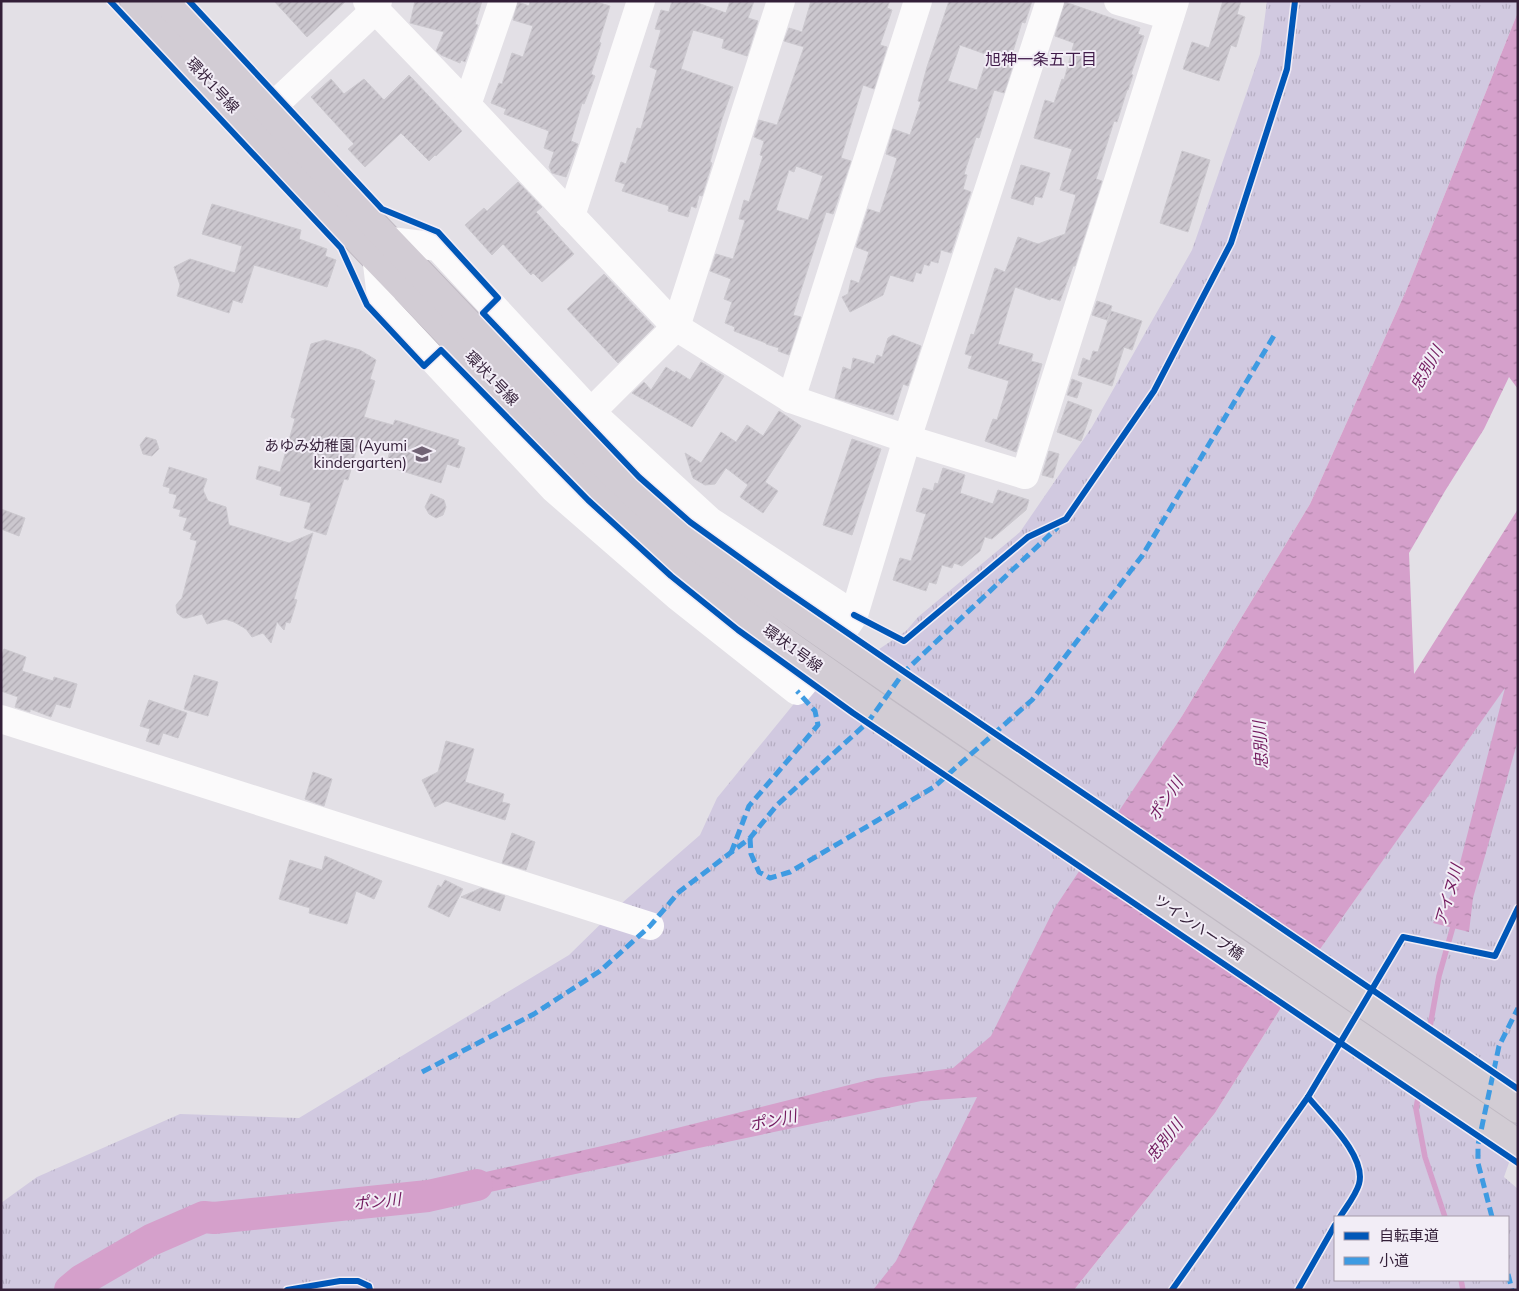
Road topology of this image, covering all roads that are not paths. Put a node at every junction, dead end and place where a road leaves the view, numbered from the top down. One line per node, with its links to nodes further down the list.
1 (134, 1): 12 (main road, 環状1号線)
2 (166, 1): 12 (main road, 環状1号線)
3 (503, 1): 11 (street)
4 (641, 1): 13 (street)
5 (781, 1): 15 (street)
6 (918, 1): 16 (street)
7 (1050, 1): 18 (street)
8 (1118, 1): 10 (street)
9 (374, 4): 11 (street); 12 (street)
10 (1172, 9): 18 (street)
11 (467, 104): 13 (street)
12 (260, 118): 14 (main road, 環状1号線)
13 (571, 216): 15 (street)
14 (383, 249): 17 (street); 19 (street); 20 (main road, 環状1号線); 21 (main road, 環状1号線)
15 (676, 327): 16 (street); 17 (street)
16 (790, 399): 18 (street)
17 (591, 412): 18 (street)
18 (907, 439)
19 (803, 684)
20 (904, 690): 24 (main road, ツインハープ橋)
21 (887, 714): 25 (main road, ツインハープ橋)
22 (1, 720): 23 (street)
23 (650, 926)
24 (1518, 1108)
25 (1515, 1142)

